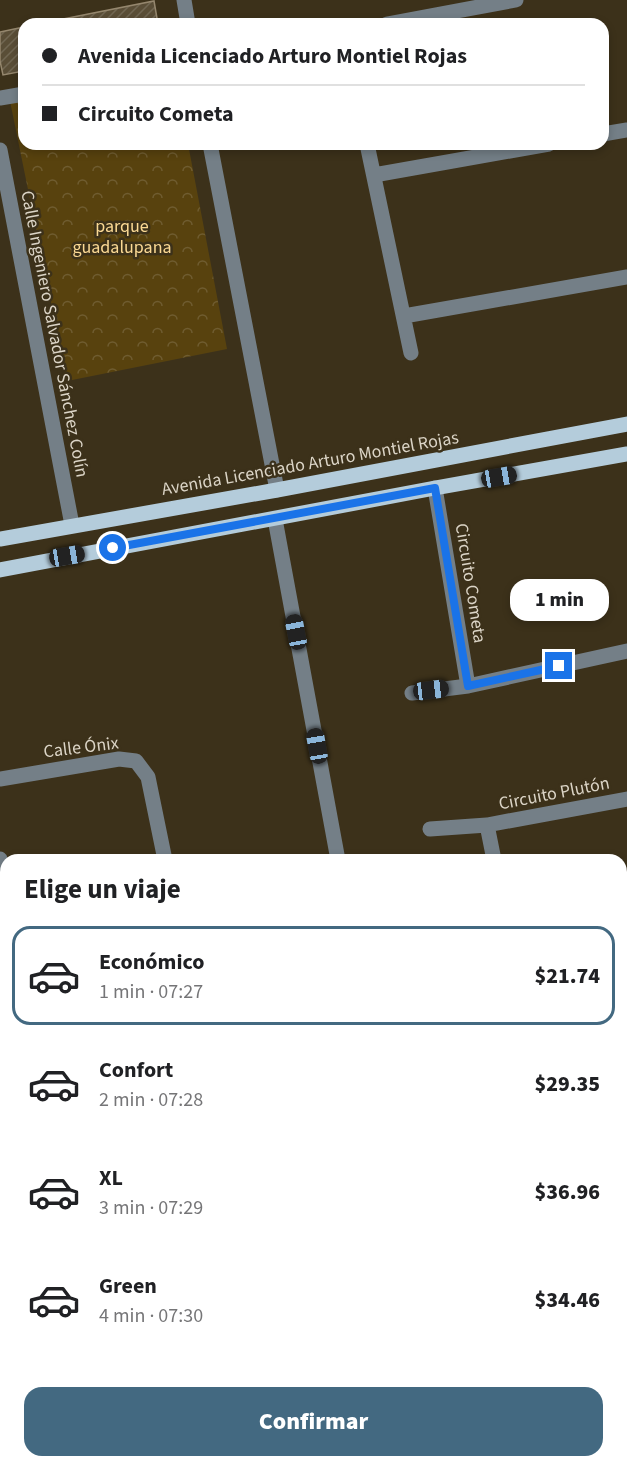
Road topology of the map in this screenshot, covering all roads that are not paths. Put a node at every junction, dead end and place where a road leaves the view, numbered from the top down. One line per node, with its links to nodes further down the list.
1 (184, 0): 3 (street)
2 (516, 0): 4 (street)
3 (187, 18)
4 (419, 18)
5 (18, 95): 6 (street)
6 (0, 98)
7 (627, 130): 8 (street)
8 (609, 133)
9 (0, 150): 22 (street, Calle Ingeniero Salvador Sánchez Colín)
10 (211, 150): 20 (street)
11 (368, 150): 13 (street)
12 (515, 150): 13 (street)
13 (374, 175): 15 (street)
14 (627, 277): 15 (street)
15 (404, 316): 16 (street)
16 (411, 353)
17 (627, 424): 20 (main road, Avenida Licenciado Arturo Montiel Rojas)
18 (627, 454): 19 (main road)
19 (435, 488): 21 (main road); 26 (street, Circuito Cometa)
20 (277, 490): 22 (main road, Avenida Licenciado Arturo Montiel Rojas)
21 (275, 519): 24 (main road); 33 (street)
22 (72, 525): 23 (main road, Avenida Licenciado Arturo Montiel Rojas)
23 (0, 539)
24 (0, 570)
25 (627, 651): 26 (street)
26 (468, 686): 27 (street)
27 (412, 693)
28 (0, 779): 32 (street, Calle Ónix)
29 (627, 799): 30 (street, Circuito Plutón)
30 (487, 825): 31 (street, Circuito Plutón); 34 (street, Circuito Plutón)
31 (430, 830)
32 (164, 854)
33 (337, 854)
34 (493, 854)

